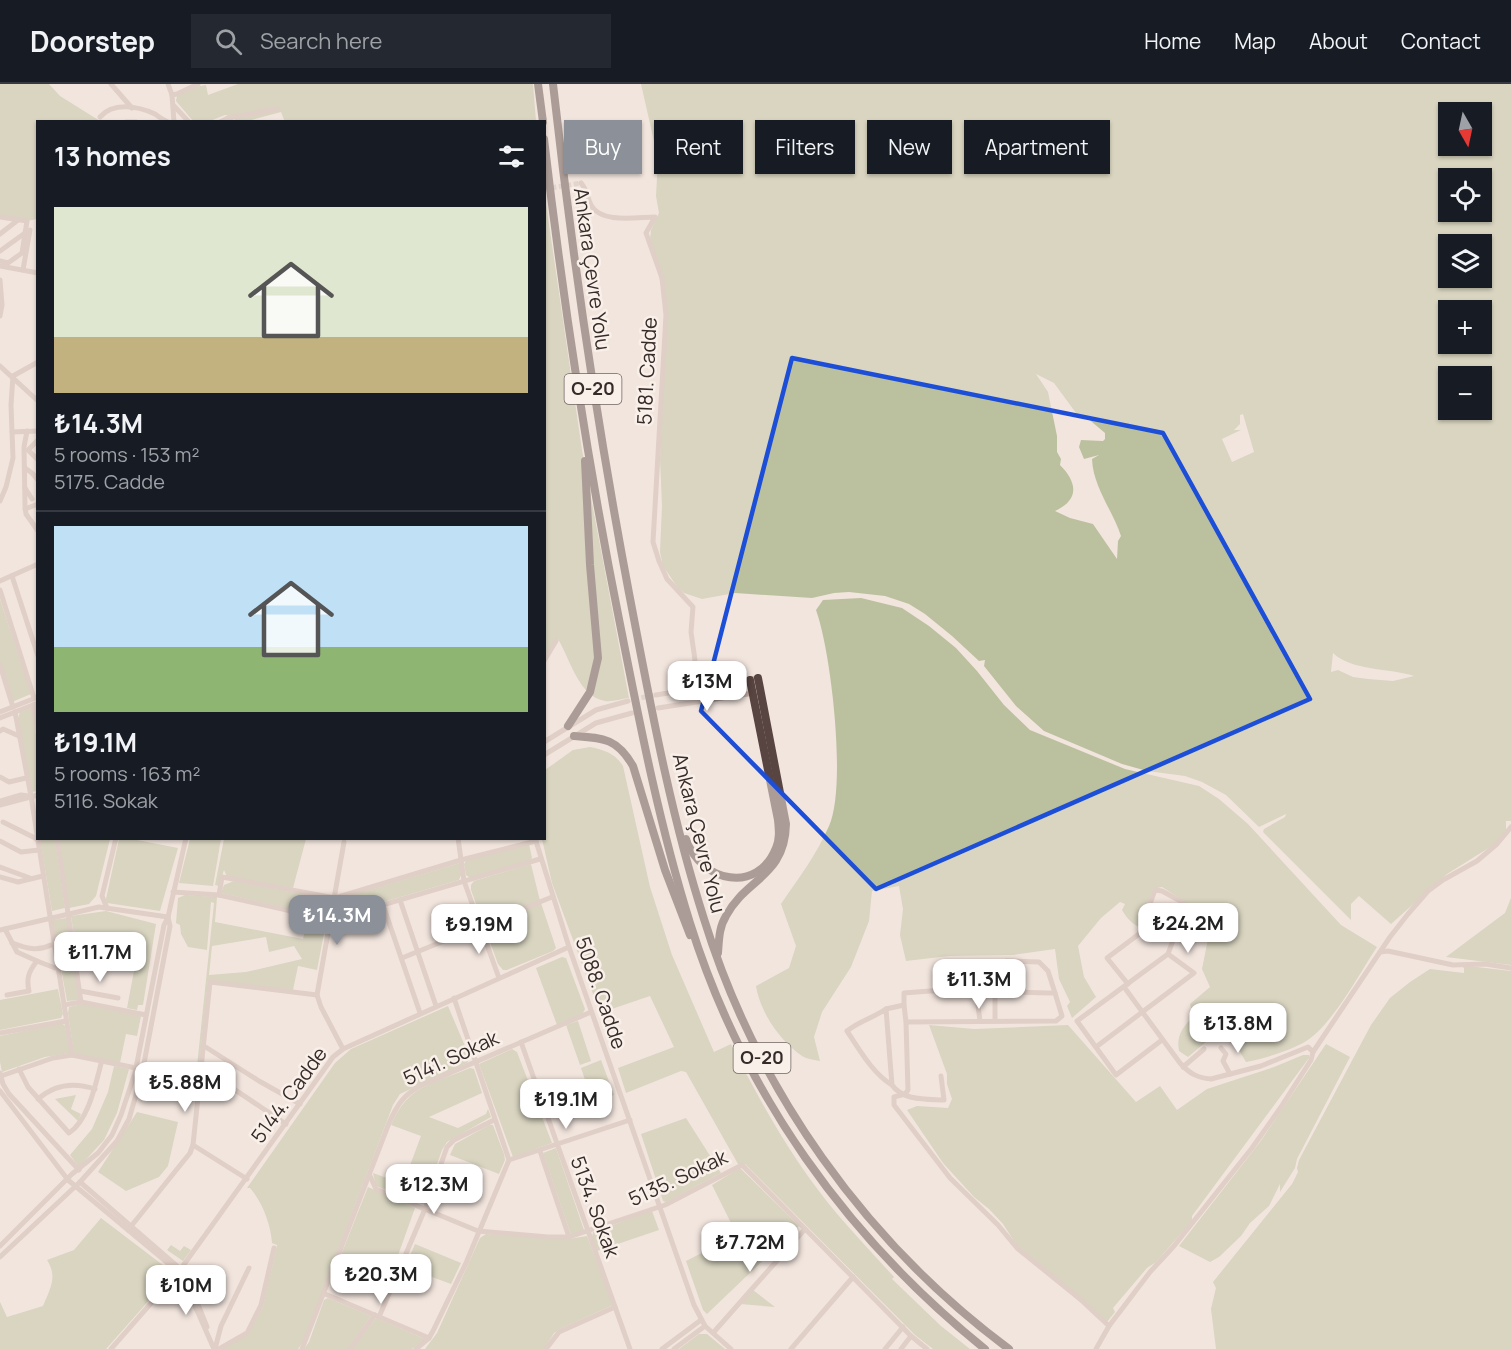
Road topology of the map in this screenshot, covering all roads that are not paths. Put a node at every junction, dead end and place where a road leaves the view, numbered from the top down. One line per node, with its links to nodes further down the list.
1 (111, 84): 8 (street)
2 (168, 84): 6 (street)
3 (198, 84): 6 (street)
4 (538, 84): 15 (highway)
5 (553, 84): 75 (highway, Ankara Çevre Yolu / O-20)
6 (172, 95): 7 (street)
7 (174, 106): 12 (street); 13 (street)
8 (132, 108): 10 (street); 11 (street)
9 (278, 109): 14 (street)
10 (100, 117)
11 (164, 120)
12 (174, 120)
13 (187, 120)
14 (230, 120)
15 (543, 120)
16 (546, 154): 33 (highway, Ankara Çevre Yolu / O-20)
17 (581, 183): 55 (street, 5181. Cadde)
18 (0, 217): 19 (street)
19 (18, 220): 20 (street); 21 (street)
20 (27, 232): 22 (street); 23 (street); 25 (street)
21 (0, 234)
22 (0, 251)
23 (0, 261)
24 (0, 266): 25 (street)
25 (23, 270): 26 (street)
26 (36, 272)
27 (0, 280): 28 (street)
28 (0, 316)
29 (36, 363): 31 (street)
30 (0, 366): 31 (street)
31 (13, 376): 32 (street); 36 (street)
32 (36, 399)
33 (583, 423): 66 (highway); 121 (highway, Ankara Çevre Yolu / O-20)
34 (27, 431): 35 (street); 36 (street); 39 (street)
35 (36, 431)
36 (12, 432): 42 (street)
37 (36, 440): 38 (street)
38 (36, 458)
39 (25, 468): 40 (street); 41 (street)
40 (36, 478)
41 (25, 487): 43 (street); 44 (street)
42 (0, 501)
43 (35, 502): 44 (street)
44 (26, 509): 45 (street)
45 (35, 520)
46 (36, 565): 47 (street)
47 (12, 576): 48 (street); 51 (street)
48 (0, 581)
49 (0, 590): 59 (street)
50 (556, 641): 52 (street)
51 (36, 650)
52 (546, 658)
53 (0, 665): 62 (street)
54 (754, 679): 55 (street); 56 (highway); 57 (highway)
55 (684, 690): 58 (street)
56 (762, 692): 57 (street); 118 (highway)
57 (752, 694): 61 (street); 75 (highway)
58 (656, 695)
59 (35, 701): 62 (street)
60 (628, 701): 66 (street)
61 (658, 708)
62 (14, 709): 63 (street); 65 (street); 68 (street)
63 (0, 712)
64 (632, 713): 69 (street)
65 (0, 718)
66 (567, 726): 70 (street)
67 (0, 731): 68 (street)
68 (19, 736): 73 (street)
69 (574, 736): 71 (street); 121 (highway)
70 (546, 741)
71 (546, 754)
72 (0, 777): 73 (street)
73 (26, 778): 74 (street)
74 (34, 795): 76 (street); 77 (street)
75 (672, 796): 118 (highway, Ankara Çevre Yolu / O-20)
76 (0, 803)
77 (36, 817)
78 (3, 822): 80 (street)
79 (1511, 827): 116 (street)
80 (36, 838)
81 (38, 840): 89 (street)
82 (57, 840): 106 (street)
83 (116, 840): 98 (street)
84 (186, 840): 97 (street)
85 (458, 840): 91 (street)
86 (535, 840): 90 (street, 5088. Cadde); 91 (street)
87 (0, 841): 89 (street)
88 (344, 842): 101 (street)
89 (39, 850): 93 (street)
90 (540, 859): 96 (street); 100 (street, 5088. Cadde)
91 (461, 860): 96 (street); 101 (street)
92 (0, 867): 95 (street)
93 (43, 876): 95 (street); 107 (street)
94 (0, 877): 95 (street)
95 (32, 879)
96 (464, 881): 102 (street); 110 (street)
97 (173, 892): 99 (street); 108 (street)
98 (102, 896): 104 (street); 105 (street)
99 (219, 896): 101 (street); 109 (street)
100 (552, 897): 110 (street); 114 (street, 5088. Cadde)
101 (335, 898): 109 (street)
102 (400, 900): 103 (street); 115 (street)
103 (383, 905): 109 (street); 119 (street)
104 (92, 908): 105 (street); 106 (street)
105 (107, 908): 108 (street)
106 (68, 913): 107 (street); 128 (street)
107 (49, 917): 111 (street); 135 (street)
108 (168, 917): 142 (street); 183 (street)
109 (331, 920): 131 (street)
110 (481, 926): 115 (street); 124 (street)
111 (3, 930): 112 (street)
112 (12, 943): 113 (street); 120 (street)
113 (51, 945)
114 (569, 947): 124 (street, 5144. Cadde); 139 (street, 5088. Cadde)
115 (418, 952): 119 (street); 137 (street)
116 (1380, 952): 123 (street); 155 (street)
117 (1168, 954): 125 (street); 125 (street); 140 (street)
118 (718, 957): 222 (highway, Ankara Çevre Yolu / O-20)
119 (402, 958): 141 (street)
120 (37, 961): 122 (street); 130 (street)
121 (705, 966): 221 (highway, Ankara Çevre Yolu / O-20)
122 (55, 968)
123 (1511, 968)
124 (499, 978): 133 (street, 5144. Cadde)
125 (1126, 985): 140 (street); 151 (street)
126 (976, 990): 127 (street); 136 (street); 146 (street)
127 (995, 991): 129 (street); 129 (street); 144 (street)
128 (80, 992): 132 (street); 134 (street)
129 (1055, 993): 144 (street)
130 (7, 995)
131 (317, 995): 150 (street); 152 (street)
132 (118, 998)
133 (454, 998): 137 (street, 5144. Cadde); 158 (street)
134 (81, 1002): 135 (street); 142 (street)
135 (64, 1005): 143 (street)
136 (904, 1005): 138 (street); 145 (street)
137 (436, 1006): 141 (street, 5144. Cadde)
138 (886, 1009): 166 (street); 166 (street)
139 (591, 1012): 148 (street, 5141. Sokak); 173 (street, 5088. Cadde)
140 (1142, 1012): 149 (street); 151 (street)
141 (420, 1013): 152 (street, 5144. Cadde)
142 (146, 1015): 161 (street)
143 (66, 1021): 147 (street); 156 (street)
144 (995, 1021): 146 (street)
145 (906, 1022): 146 (street); 169 (street)
146 (980, 1022)
147 (0, 1033)
148 (521, 1042): 158 (street, 5141. Sokak); 176 (street, 5134. Sokak)
149 (1163, 1042): 151 (street); 159 (street)
150 (204, 1046): 160 (street); 171 (street)
151 (1096, 1047)
152 (343, 1048): 171 (street, 5144. Cadde)
153 (1221, 1048): 163 (street)
154 (1204, 1049): 159 (street)
155 (1313, 1052): 163 (street); 202 (street)
156 (72, 1054): 157 (street); 162 (street)
157 (102, 1060): 161 (street); 168 (street)
158 (474, 1062): 172 (street); 180 (street, 5141. Sokak)
159 (1183, 1066): 163 (street)
160 (201, 1067): 174 (street); 175 (street)
161 (136, 1068): 179 (street)
162 (19, 1069): 164 (street); 170 (street)
163 (1230, 1074)
164 (0, 1075): 167 (street)
165 (941, 1076): 169 (street)
166 (892, 1085): 169 (street)
167 (1, 1087): 179 (street); 182 (street)
168 (95, 1089): 170 (street); 170 (street)
169 (901, 1094): 202 (street)
170 (38, 1099)
171 (300, 1104): 174 (street, 5144. Cadde)
172 (494, 1120): 178 (street); 185 (street)
173 (630, 1120): 176 (street); 184 (street, 5088. Cadde)
174 (286, 1124): 181 (street, 5144. Cadde)
175 (193, 1145): 181 (street); 186 (street)
176 (557, 1145): 177 (street); 189 (street, 5134. Sokak)
177 (540, 1151): 178 (street); 190 (street)
178 (509, 1160): 188 (street)
179 (78, 1170): 182 (street); 183 (street)
180 (370, 1176): 185 (street, 5135. Sokak); 197 (street, 5141. Sokak)
181 (247, 1179): 195 (street, 5144. Cadde)
182 (68, 1180): 183 (street); 191 (street)
183 (80, 1181): 186 (street); 193 (street)
184 (660, 1207): 187 (street, 5135. Sokak); 189 (street, 5135. Sokak); 200 (street, 5088. Cadde)
185 (424, 1209): 188 (street, 5135. Sokak); 199 (street)
186 (129, 1228): 195 (street)
187 (806, 1229): 196 (street, 5135. Sokak); 204 (street)
188 (478, 1231): 190 (street, 5135. Sokak); 206 (street)
189 (588, 1232): 190 (street, 5135. Sokak); 198 (street, 5134. Sokak)
190 (569, 1237)
191 (0, 1246)
192 (274, 1248): 207 (street)
193 (0, 1257)
194 (249, 1268): 207 (street)
195 (179, 1271): 207 (street); 208 (street, 5144. Cadde)
196 (853, 1277): 203 (street, 5135. Sokak); 217 (street)
197 (325, 1294): 199 (street); 209 (street, 5141. Sokak)
198 (615, 1307): 212 (street); 213 (street, 5134. Sokak)
199 (377, 1316): 206 (street); 210 (street)
200 (701, 1320): 201 (street, 5088. Cadde); 214 (street)
201 (705, 1326): 204 (street, 5088. Cadde); 215 (street)
202 (1109, 1326): 223 (street)
203 (903, 1327): 205 (street, 5135. Sokak); 218 (street)
204 (713, 1333): 216 (street, 5088. Cadde)
205 (912, 1336): 219 (street); 220 (street, 5135. Sokak)
206 (429, 1338): 211 (street)
207 (216, 1348)
208 (111, 1349)
209 (302, 1349)
210 (350, 1349)
211 (416, 1349)
212 (546, 1349)
213 (630, 1349)
214 (662, 1349)
215 (674, 1349)
216 (732, 1349)
217 (791, 1349)
218 (885, 1349)
219 (901, 1349)
220 (927, 1349)
221 (985, 1349)
222 (1009, 1349)
223 (1096, 1349)

